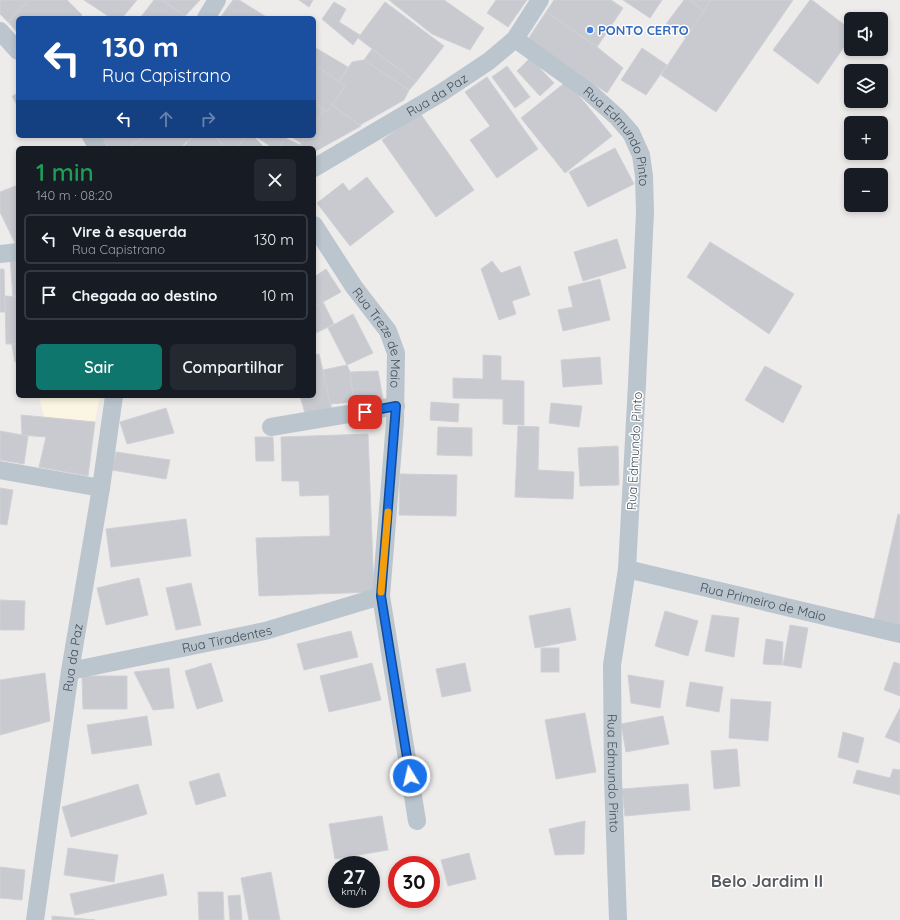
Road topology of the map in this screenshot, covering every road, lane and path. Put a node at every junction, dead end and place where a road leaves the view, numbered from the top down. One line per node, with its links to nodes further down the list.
1 (217, 0): 3 (street)
2 (540, 0): 5 (street, Rua da Paz)
3 (207, 16)
4 (0, 31): 6 (street)
5 (515, 39): 7 (street, Rua da Paz); 16 (street, Rua Edmundo Pinto)
6 (16, 49)
7 (316, 167)
8 (316, 228): 12 (street, Rua Treze de Maio)
9 (16, 252): 10 (street)
10 (0, 254)
11 (114, 398): 15 (street, Rua da Paz)
12 (396, 406): 13 (street); 17 (street, Rua Treze de Maio)
13 (271, 427)
14 (0, 470): 15 (street)
15 (100, 488): 19 (street, Rua da Paz)
16 (627, 569): 18 (street, Rua Primeiro de Maio); 22 (street, Rua Edmundo Pinto)
17 (381, 596): 19 (street, Rua Tiradentes); 20 (street, Rua Treze de Maio)
18 (900, 634)
19 (70, 671): 21 (street, Rua da Paz)
20 (418, 821)
21 (35, 920)
22 (618, 920)

